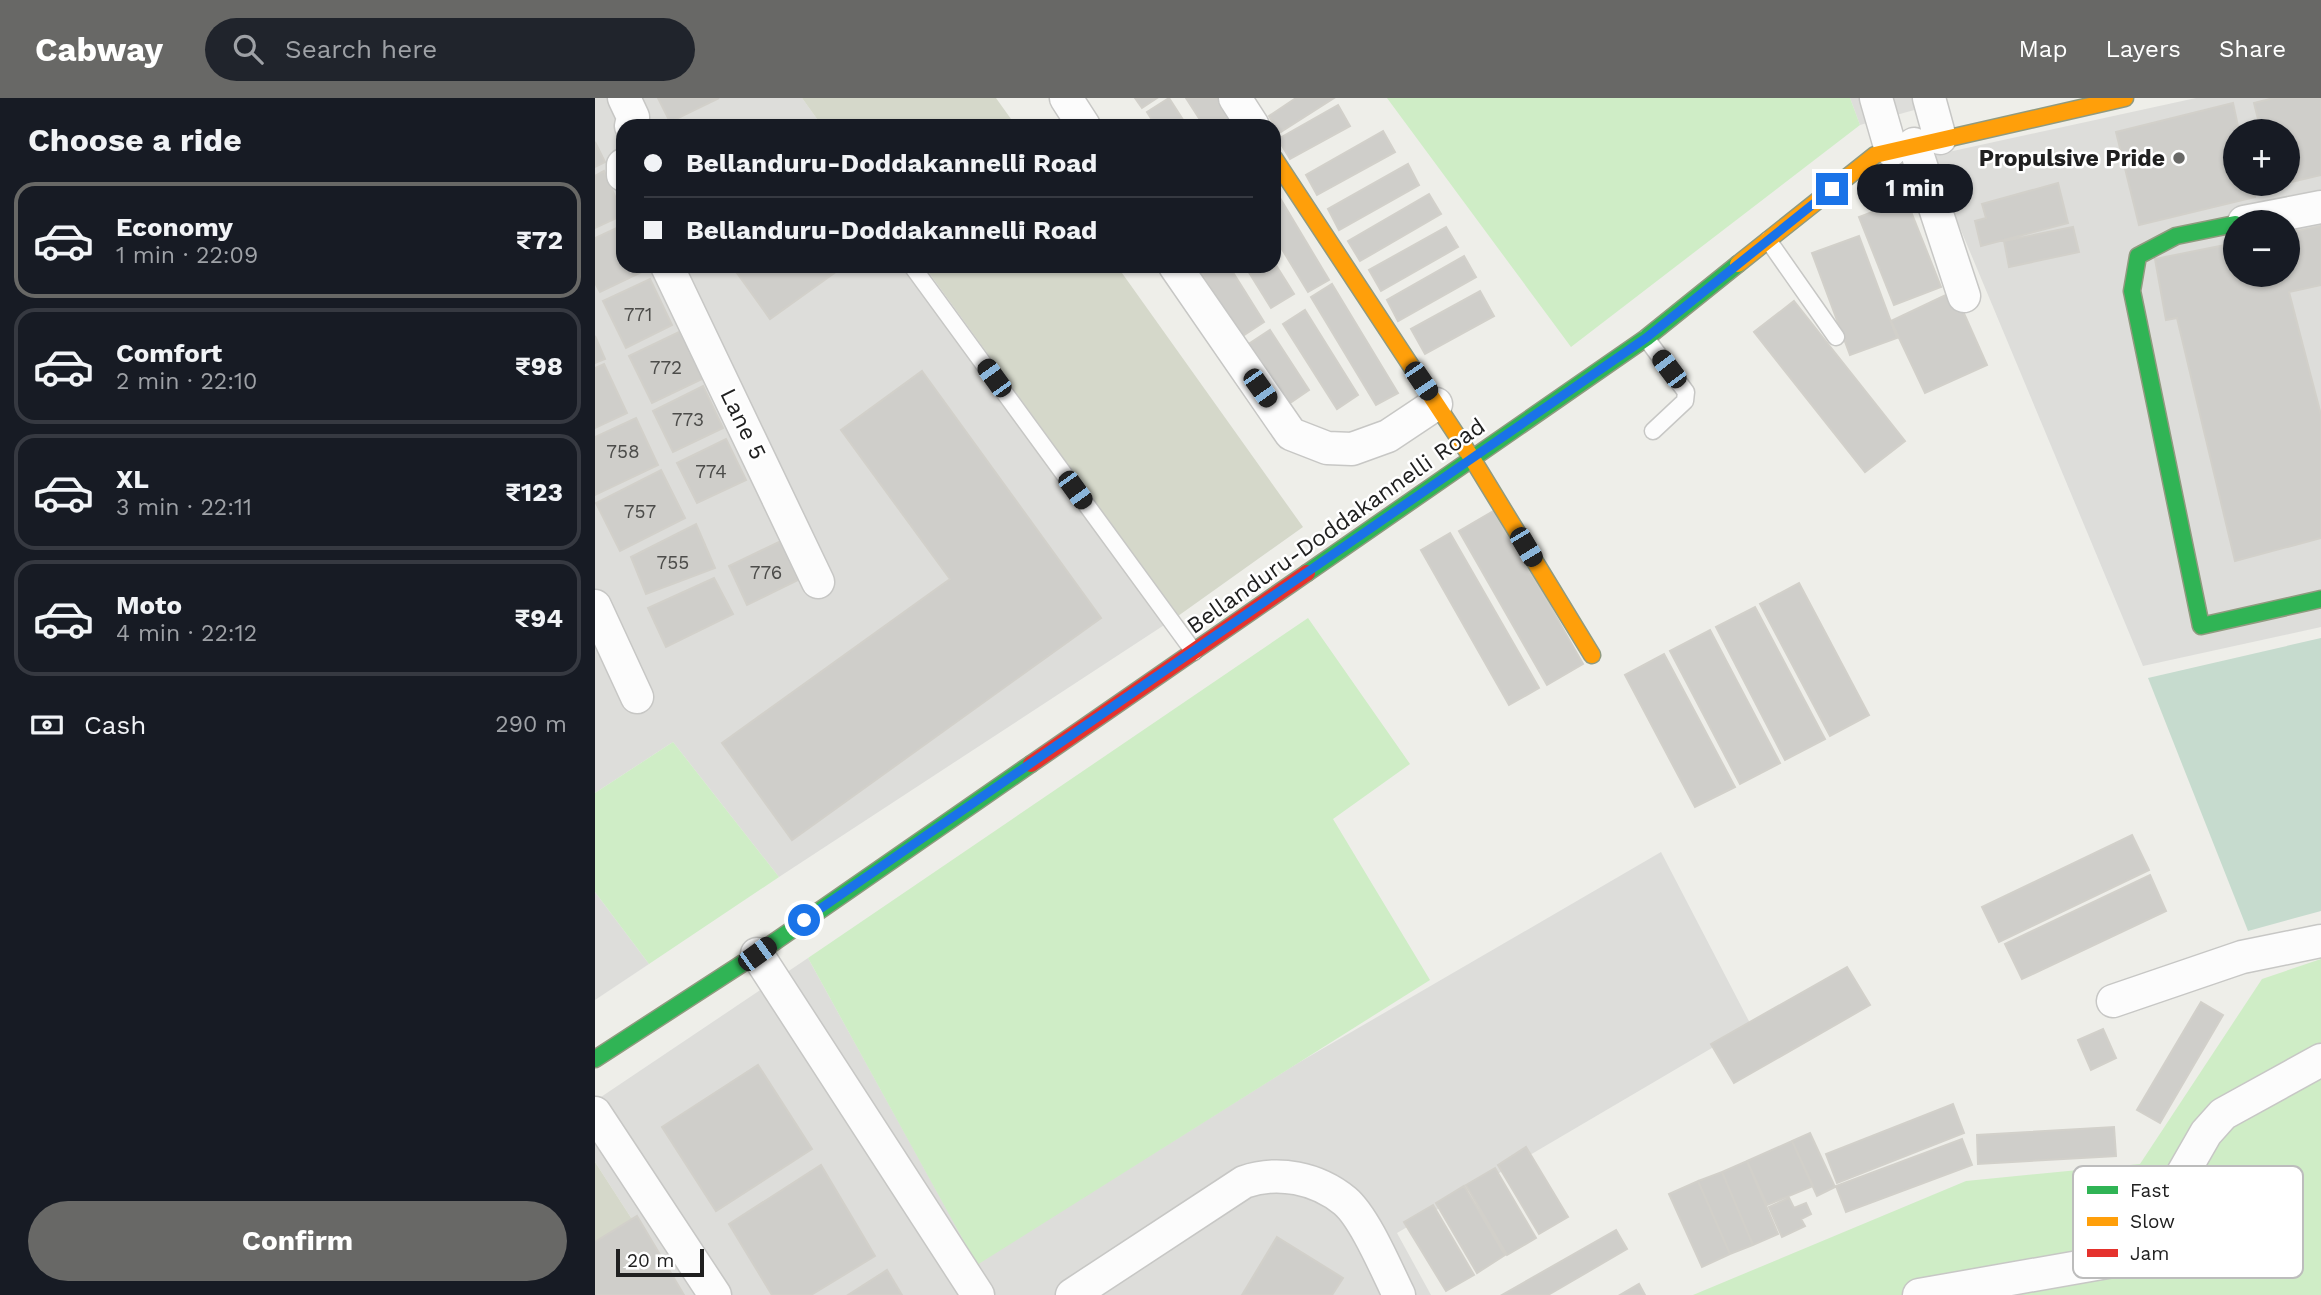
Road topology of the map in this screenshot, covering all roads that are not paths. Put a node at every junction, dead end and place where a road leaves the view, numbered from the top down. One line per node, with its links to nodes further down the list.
1 (624, 98): 7 (street)
2 (1066, 98): 8 (street)
3 (1235, 98): 9 (street)
4 (1876, 98): 10 (street)
5 (1929, 98): 10 (street)
6 (2125, 98): 10 (street, Bellanduru-Doddakannelli Road)
7 (633, 119)
8 (1080, 119)
9 (1248, 119)
10 (1915, 144): 15 (street, Bellanduru-Doddakannelli Road); 19 (street)
11 (1281, 169): 22 (street)
12 (2321, 207): 13 (street)
13 (2300, 211)
14 (2223, 226): 26 (street)
15 (1768, 240): 20 (lane); 21 (street, Bellanduru-Doddakannelli Road)
16 (670, 273): 25 (street, Lane 5)
17 (917, 273): 28 (lane)
18 (1180, 273): 22 (street)
19 (1964, 296)
20 (1836, 337)
21 (1646, 338): 23 (lane); 24 (street, Bellanduru-Doddakannelli Road)
22 (1436, 404): 24 (street)
23 (1653, 431)
24 (1473, 460): 28 (street, Bellanduru-Doddakannelli Road); 29 (street)
25 (818, 582)
26 (2321, 598)
27 (595, 606): 30 (street)
28 (1194, 652): 32 (street, Bellanduru-Doddakannelli Road)
29 (1592, 655)
30 (637, 697)
31 (2321, 940): 33 (street)
32 (757, 954): 34 (street, Bellanduru-Doddakannelli Road); 40 (street)
33 (2113, 1001)
34 (595, 1059)
35 (2321, 1060): 37 (street)
36 (595, 1113): 39 (street)
37 (2187, 1166)
38 (2073, 1268): 43 (street)
39 (715, 1295)
40 (978, 1295)
41 (1072, 1295): 42 (street)
42 (1399, 1295)
43 (1919, 1295)

